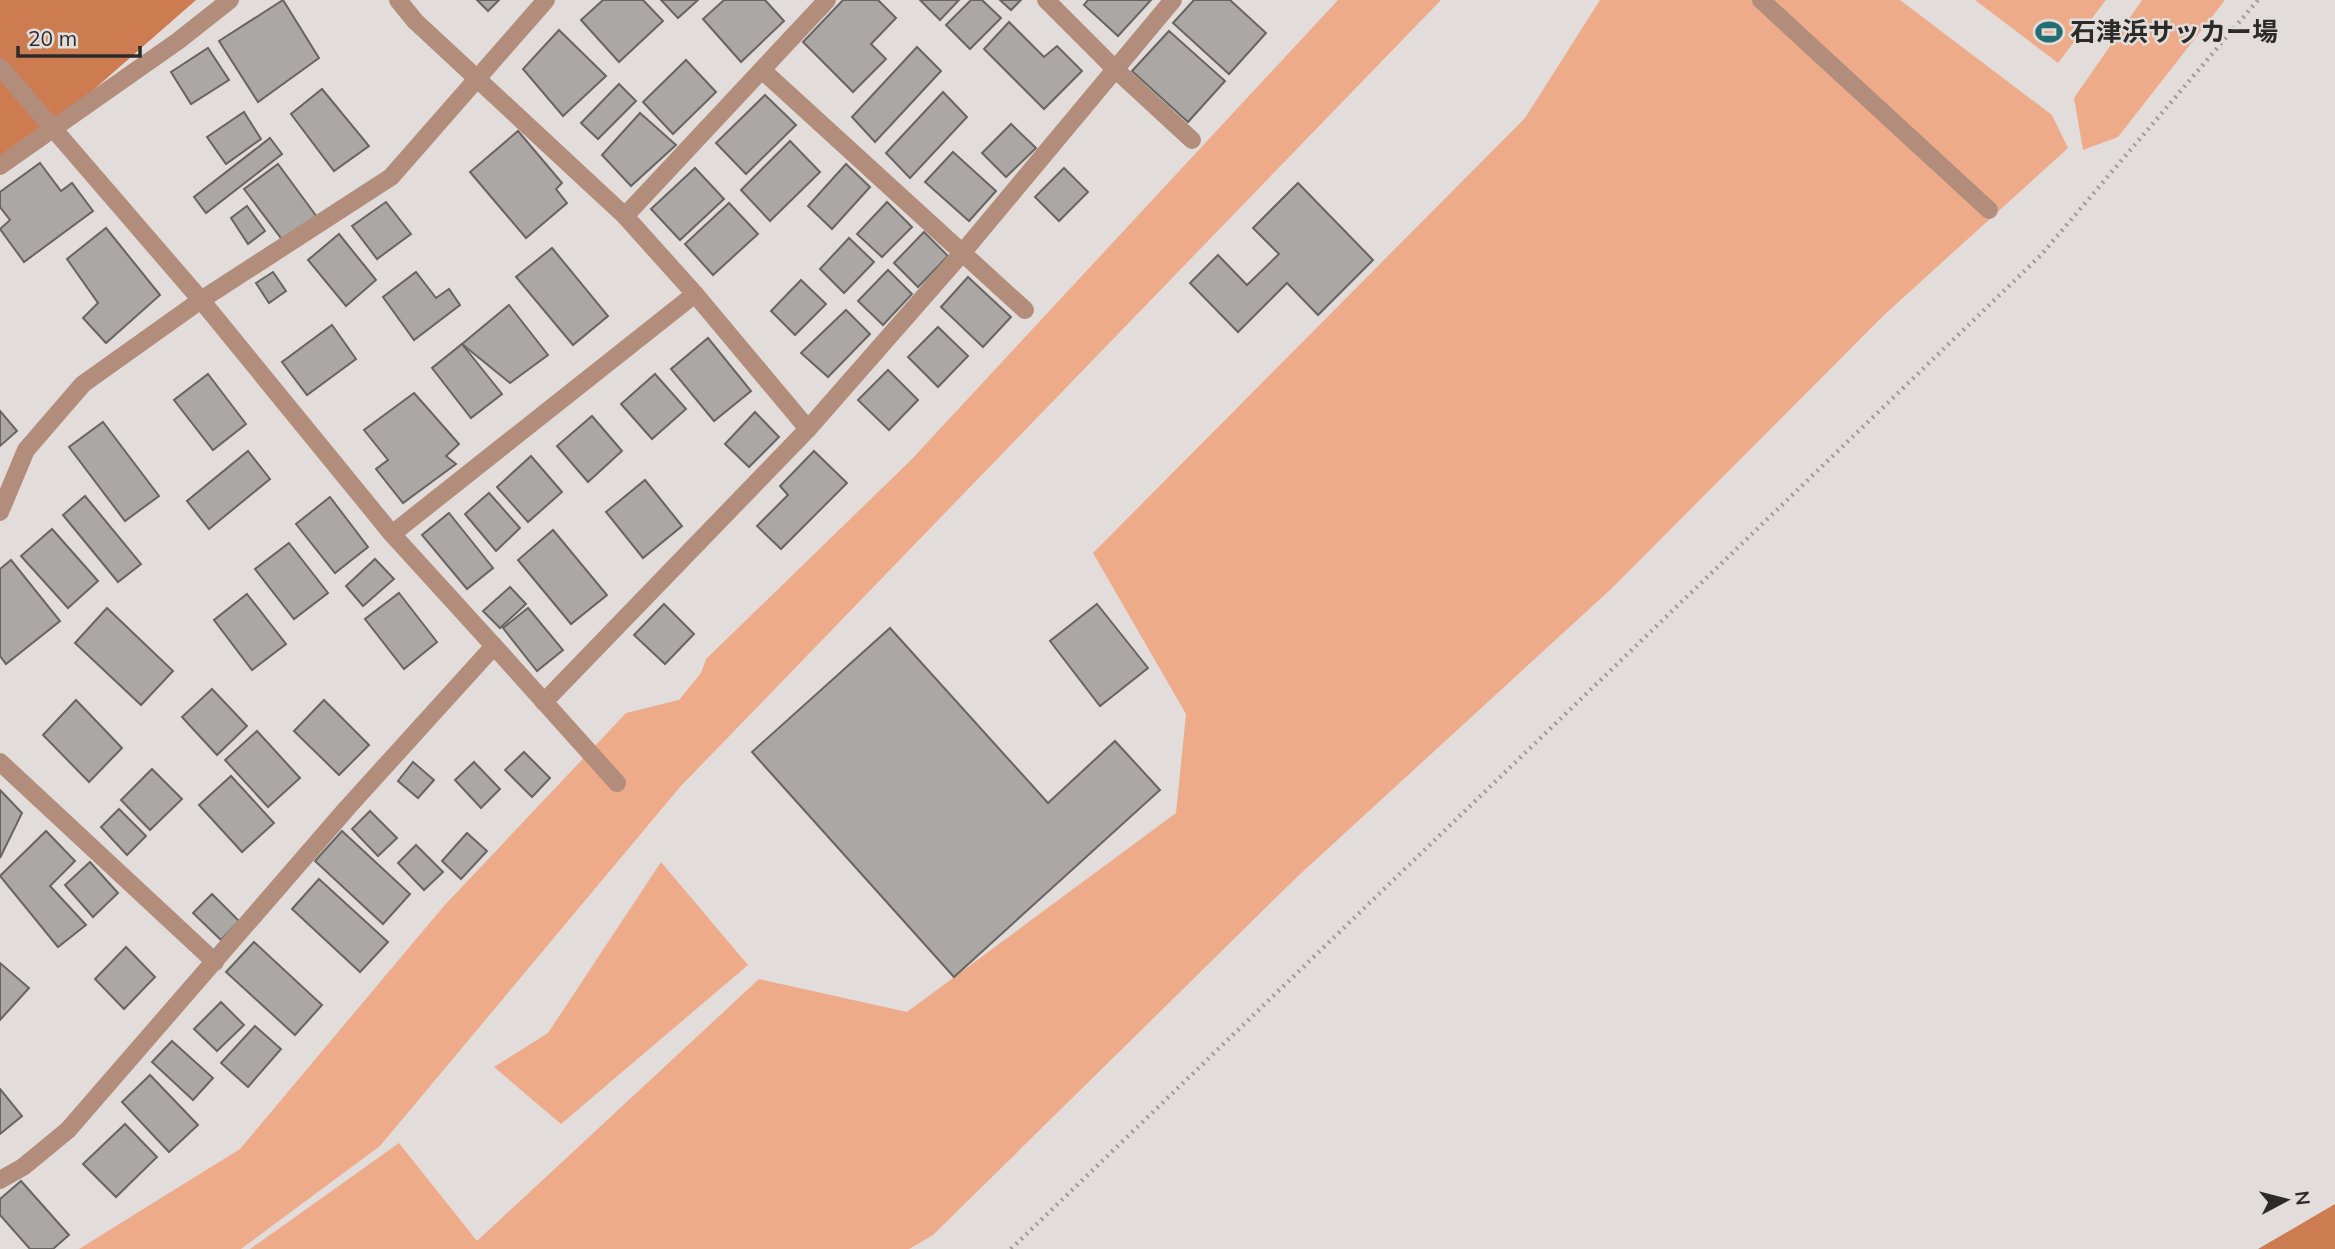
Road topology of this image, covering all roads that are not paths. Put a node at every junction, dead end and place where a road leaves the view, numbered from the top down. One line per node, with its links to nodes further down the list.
1 (230, 0): 12 (street)
2 (398, 0): 11 (street)
3 (546, 0): 11 (street)
4 (827, 0): 10 (street)
5 (1046, 0): 9 (street)
6 (1173, 0): 9 (street)
7 (1761, 0): 15 (street)
8 (0, 67): 12 (street)
9 (1115, 69): 13 (street); 17 (street)
10 (762, 70): 16 (street); 17 (street)
11 (479, 79): 16 (street); 19 (street)
12 (51, 127): 14 (street); 19 (street)
13 (1192, 139)
14 (0, 166)
15 (1989, 209)
16 (625, 216): 18 (street)
17 (963, 252): 20 (street); 21 (street)
18 (695, 295): 21 (street); 23 (street)
19 (201, 300): 22 (street); 23 (street)
20 (1026, 310)
21 (808, 429): 25 (street)
22 (0, 512)
23 (392, 534): 24 (street)
24 (494, 646): 25 (street); 28 (street)
25 (544, 702): 27 (street)
26 (0, 762): 28 (street)
27 (617, 783)
28 (215, 962): 29 (street)
29 (0, 1180)

